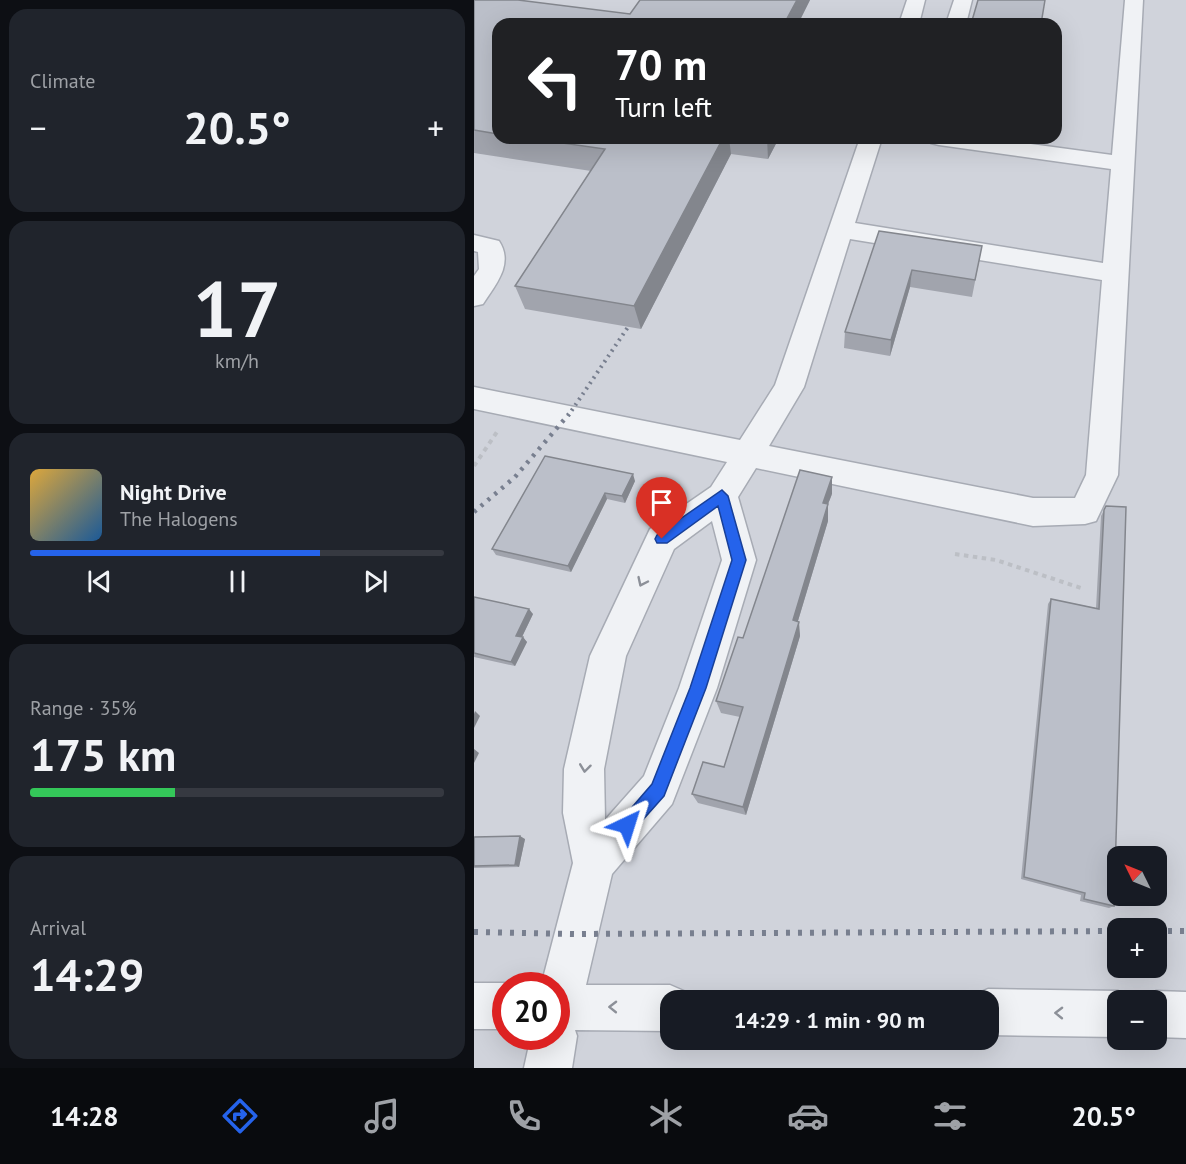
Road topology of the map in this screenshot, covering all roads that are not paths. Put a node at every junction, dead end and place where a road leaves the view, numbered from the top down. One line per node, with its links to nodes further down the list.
1 (916, 0): 4 (street)
2 (963, 0): 5 (street)
3 (1134, 0): 8 (street)
4 (911, 18)
5 (958, 18)
6 (869, 144): 9 (street)
7 (981, 144): 8 (street)
8 (1123, 164): 11 (street)
9 (841, 229): 11 (street); 14 (street)
10 (474, 243): 12 (street)
11 (1116, 274): 14 (street)
12 (474, 297)
13 (474, 398): 14 (street)
14 (748, 452): 15 (street)
15 (722, 496): 16 (street); 16 (street, one-way to 16)
16 (594, 862): 17 (street)
17 (567, 972)
18 (474, 1006): 19 (street)
19 (492, 1006)
20 (660, 1009): 25 (street, one-way to 25)
21 (999, 1012): 22 (street, one-way to 21)
22 (1107, 1014)
23 (1167, 1014): 24 (street)
24 (1186, 1015)
25 (570, 1017)
26 (551, 1050): 27 (street)
27 (548, 1068)

